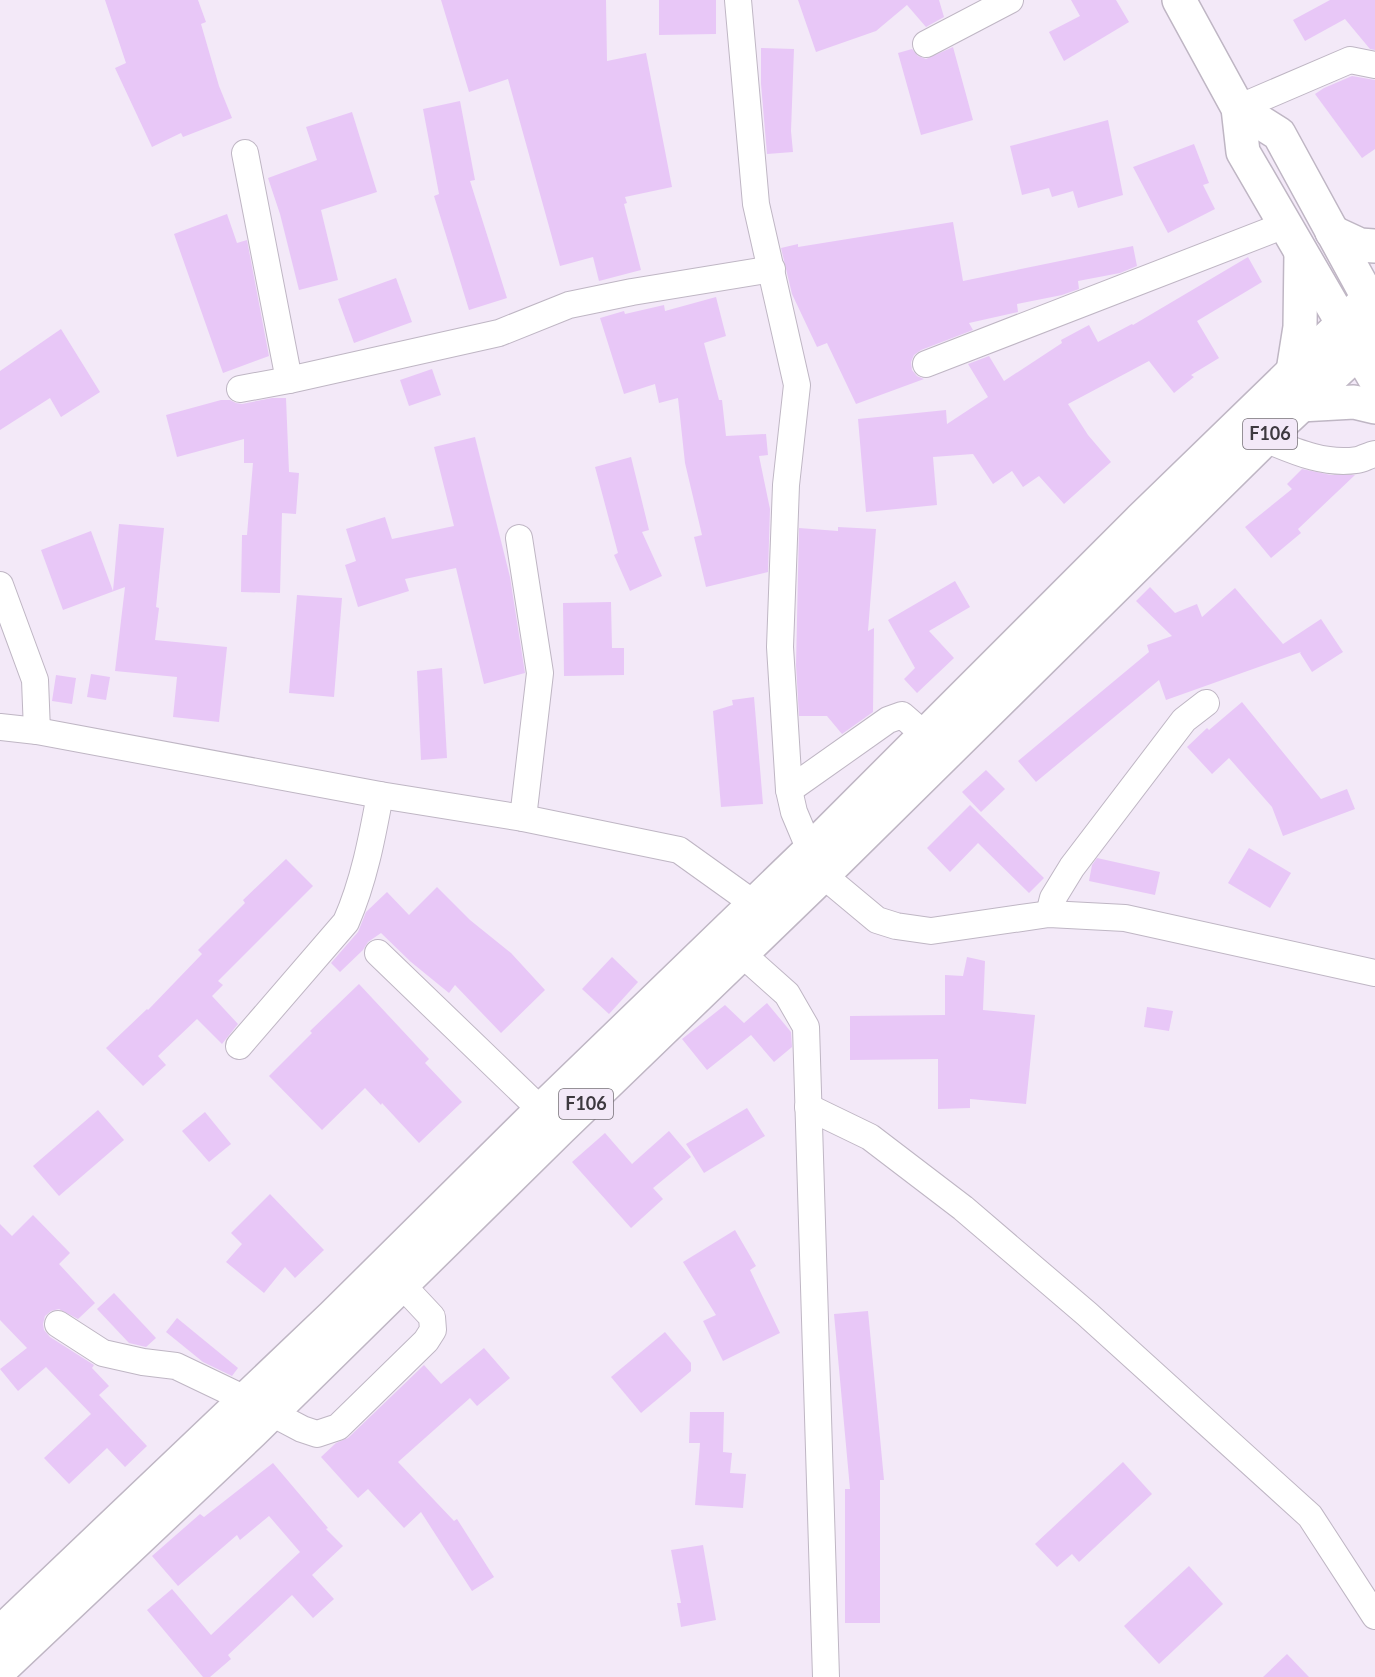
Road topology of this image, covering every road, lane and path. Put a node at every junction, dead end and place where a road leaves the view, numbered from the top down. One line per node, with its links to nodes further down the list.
1 (738, 0): 12 (street)
2 (1010, 0): 4 (street)
3 (1179, 0): 6 (main road)
4 (926, 44)
5 (1375, 65): 6 (street)
6 (1238, 108): 8 (main road); 9 (main road)
7 (245, 153): 18 (street)
8 (1285, 225): 11 (main road); 15 (street)
9 (1332, 232): 10 (main road); 13 (main road)
10 (1375, 246)
11 (1301, 253): 14 (main road); 16 (main road)
12 (772, 269): 18 (street); 30 (street)
13 (1373, 300): 14 (main road, F106)
14 (1359, 337): 16 (main road, F106); 17 (main road); 20 (main road, F106)
15 (926, 364)
16 (1293, 371): 29 (main road, F106)
17 (1375, 379)
18 (289, 380): 19 (street)
19 (240, 389)
20 (1300, 405): 21 (main road); 22 (main road, F106)
21 (1375, 407)
22 (1265, 439): 23 (street); 33 (main road, F106)
23 (1375, 454)
24 (519, 538): 32 (street)
25 (0, 585): 28 (street)
26 (1206, 703): 35 (street)
27 (0, 727): 28 (street)
28 (37, 731): 31 (street)
29 (925, 735): 30 (street); 33 (main road, F106)
30 (789, 790): 33 (street)
31 (380, 795): 32 (street); 39 (street)
32 (523, 818): 34 (street)
33 (817, 863): 34 (main road, F106); 35 (street); 37 (main road, F106)
34 (753, 903): 41 (main road, F106)
35 (1049, 914): 38 (street)
36 (378, 953): 41 (street)
37 (741, 953): 40 (street); 42 (main road, F106)
38 (1375, 973)
39 (239, 1046)
40 (808, 1107): 46 (street); 49 (street)
41 (541, 1110): 44 (main road, F106)
42 (402, 1285): 44 (main road, F106); 44 (street)
43 (58, 1324): 44 (street)
44 (257, 1406): 45 (main road, F106)
45 (62, 1594): 47 (main road, F106); 48 (main road, F106)
46 (1375, 1616)
47 (0, 1633)
48 (0, 1670)
49 (826, 1677)

